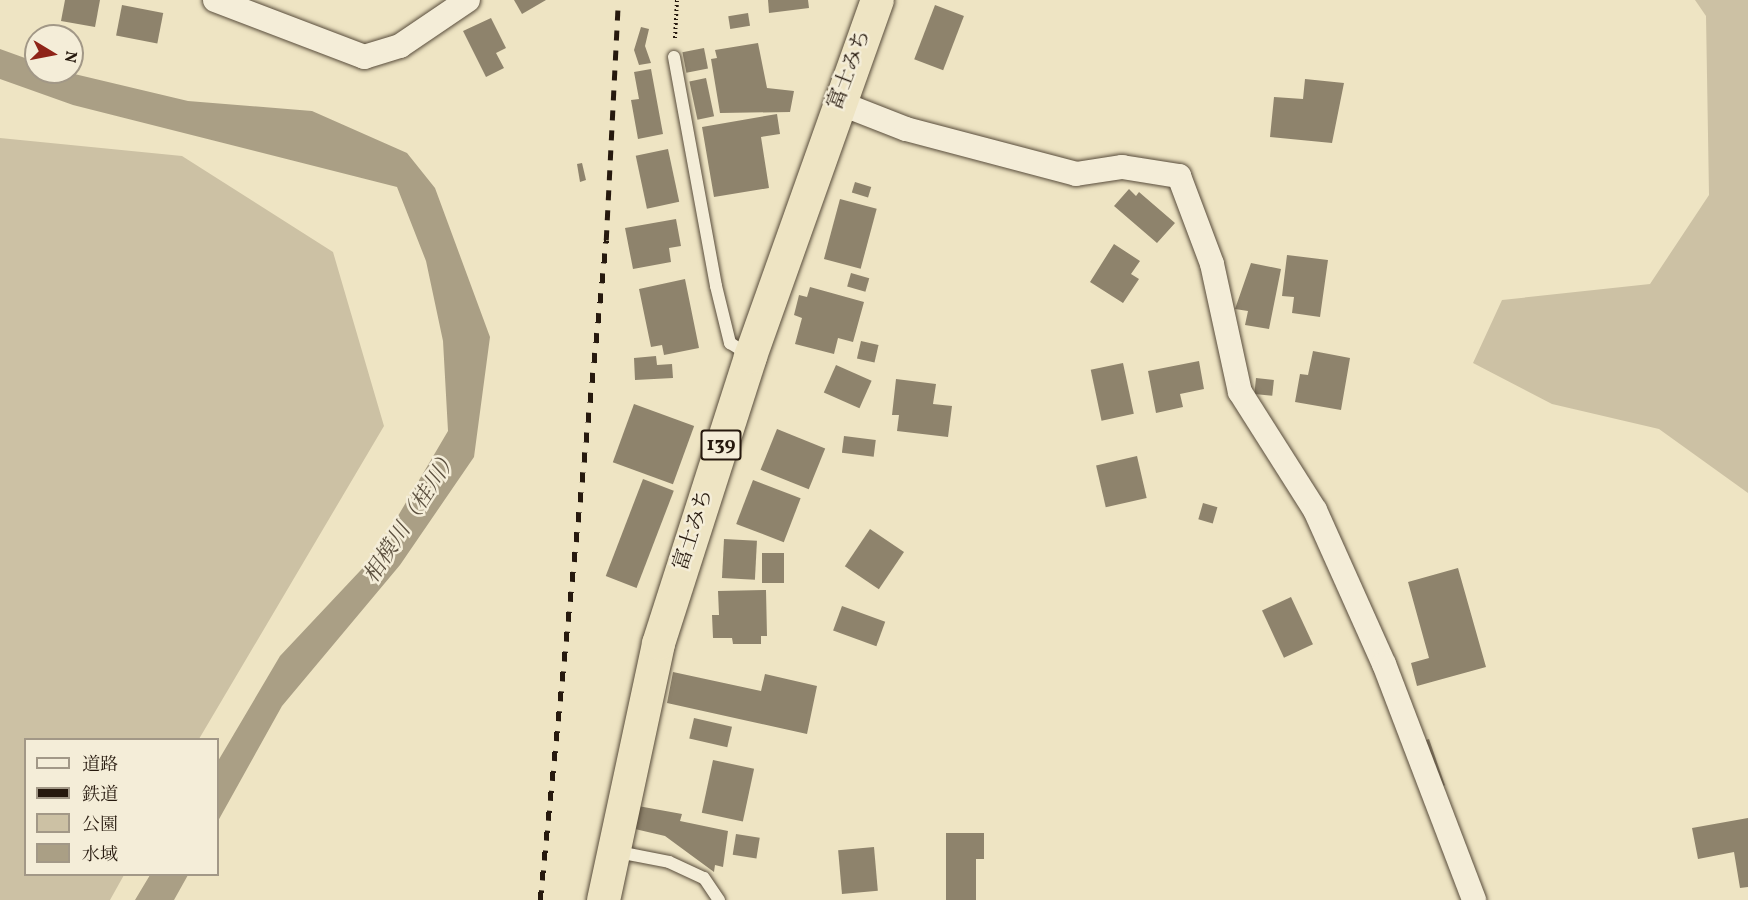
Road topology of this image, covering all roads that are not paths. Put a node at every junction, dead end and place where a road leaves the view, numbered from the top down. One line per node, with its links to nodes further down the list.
1 (216, 0): 2 (street)
2 (468, 0)
3 (877, 0): 5 (highway, 富士みち / 139)
4 (674, 57): 6 (lane)
5 (837, 102): 6 (highway, 富士みち / 139); 10 (street)
6 (750, 356): 7 (highway, 富士みち / 139)
7 (612, 851): 8 (highway, 富士みち / 139); 9 (lane)
8 (603, 900)
9 (719, 900)
10 (1474, 900)

